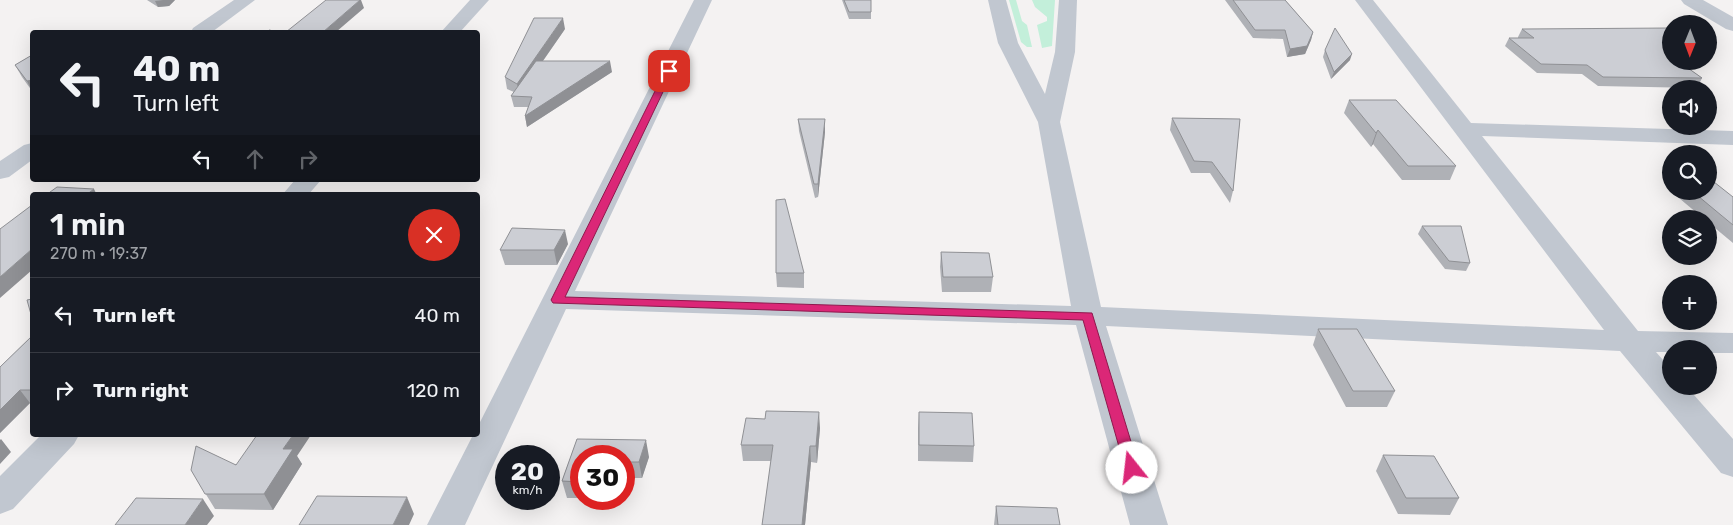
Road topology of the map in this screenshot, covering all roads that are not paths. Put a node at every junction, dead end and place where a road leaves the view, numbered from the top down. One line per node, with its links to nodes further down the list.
1 (246, 0): 9 (street)
2 (480, 0): 10 (street)
3 (703, 0): 18 (street)
4 (997, 0): 11 (street)
5 (1068, 0): 11 (street)
6 (1364, 0): 12 (street)
7 (1690, 0): 8 (street)
8 (1733, 25)
9 (203, 30)
10 (452, 30)
11 (1049, 122): 19 (street)
12 (1463, 129): 13 (street); 20 (street)
13 (1733, 138)
14 (30, 151): 15 (street)
15 (0, 172)
16 (306, 182): 17 (street)
17 (297, 192)
18 (557, 300): 19 (street); 25 (street)
19 (1088, 316): 20 (street); 26 (street)
20 (1629, 341): 21 (street); 23 (street)
21 (1733, 343)
22 (60, 437): 24 (street)
23 (1733, 463)
24 (0, 499)
25 (446, 525)
26 (1148, 525)

